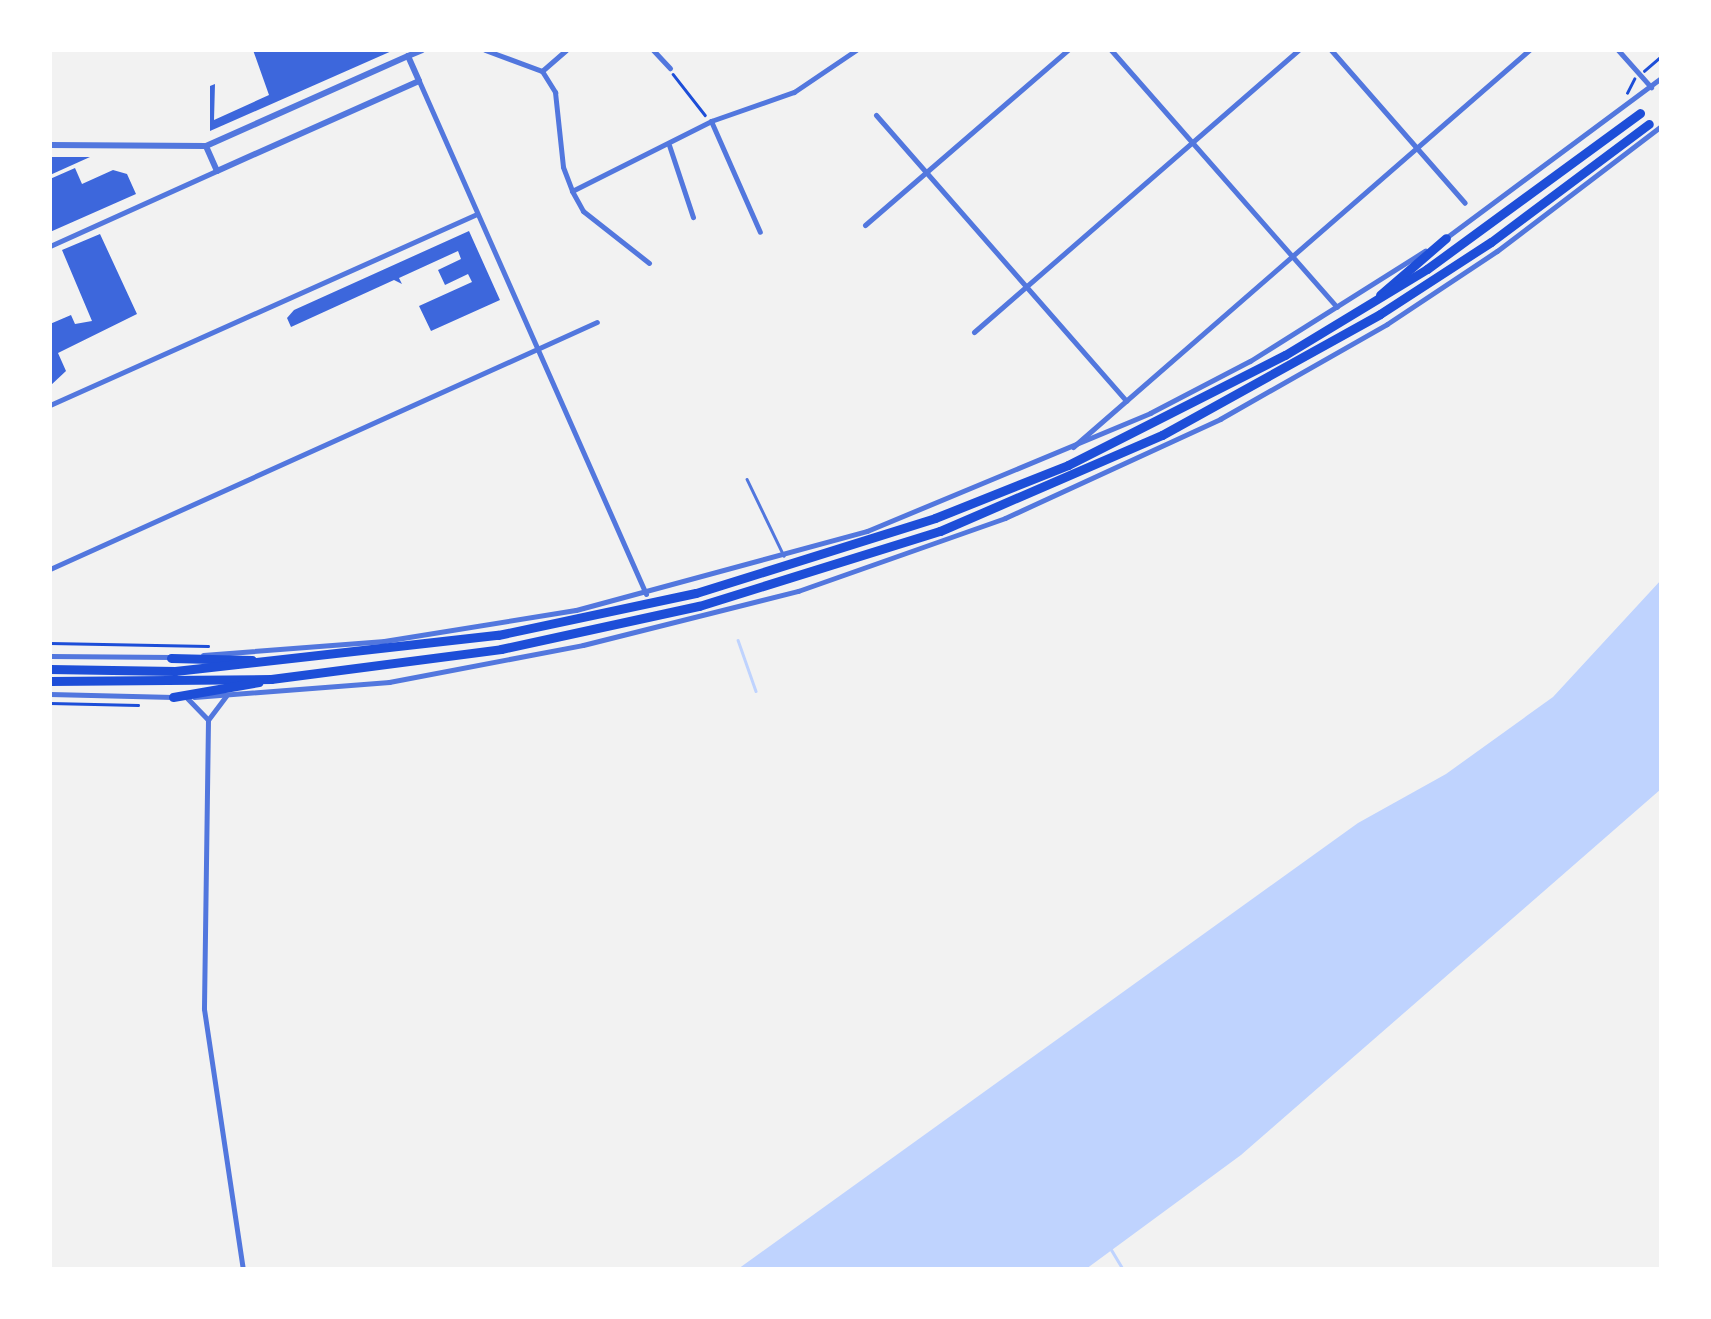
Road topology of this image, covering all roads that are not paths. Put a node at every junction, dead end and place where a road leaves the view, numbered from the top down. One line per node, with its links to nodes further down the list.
1 (422, 50): 12 (street)
2 (485, 50): 14 (street)
3 (566, 50): 14 (street)
4 (653, 50): 13 (street)
5 (856, 50): 20 (street)
6 (1068, 50): 29 (street)
7 (1111, 50): 23 (street)
8 (1298, 50): 23 (street)
9 (1331, 50): 27 (street)
10 (1528, 50): 27 (street)
11 (1618, 50): 17 (street)
12 (408, 56): 16 (street); 26 (street)
13 (670, 68)
14 (542, 71): 30 (street)
15 (1661, 78): 17 (street)
16 (419, 80): 28 (street); 32 (street)
17 (1650, 87): 36 (street)
18 (1640, 113): 41 (highway)
19 (876, 115): 29 (street)
20 (711, 121): 25 (street); 35 (street)
21 (1649, 124): 57 (highway)
22 (1661, 126): 60 (street)
23 (1192, 142): 38 (street); 40 (street)
24 (50, 145): 26 (street)
25 (669, 145): 30 (street); 33 (street)
26 (206, 146): 28 (street)
27 (1417, 148): 31 (street); 38 (street)
28 (217, 171): 37 (street)
29 (926, 173): 34 (street); 40 (street)
30 (572, 191): 39 (street)
31 (1465, 203)
32 (476, 214): 45 (street); 47 (street)
33 (693, 217)
34 (865, 225)
35 (760, 232)
36 (1446, 238): 41 (highway); 42 (street)
37 (50, 246)
38 (1292, 256): 42 (street); 46 (street)
39 (649, 263)
40 (1027, 288): 44 (street); 46 (street)
41 (1372, 303): 55 (highway)
42 (1336, 307): 48 (street)
43 (597, 322): 45 (street)
44 (974, 332)
45 (538, 350): 51 (street); 52 (street)
46 (1126, 401): 48 (street)
47 (50, 405)
48 (1067, 453): 50 (street)
49 (746, 480): 50 (lane)
50 (784, 556): 52 (street)
51 (50, 569)
52 (646, 594): 54 (street)
53 (50, 656): 54 (street)
54 (171, 658): 55 (highway)
55 (270, 664): 56 (highway)
56 (50, 670)
57 (271, 678): 58 (highway); 61 (highway)
58 (50, 681)
59 (50, 694): 61 (street)
60 (226, 696): 62 (street); 63 (street)
61 (172, 697): 62 (street)
62 (186, 698): 63 (street)
63 (208, 720): 64 (street)
64 (243, 1269)

